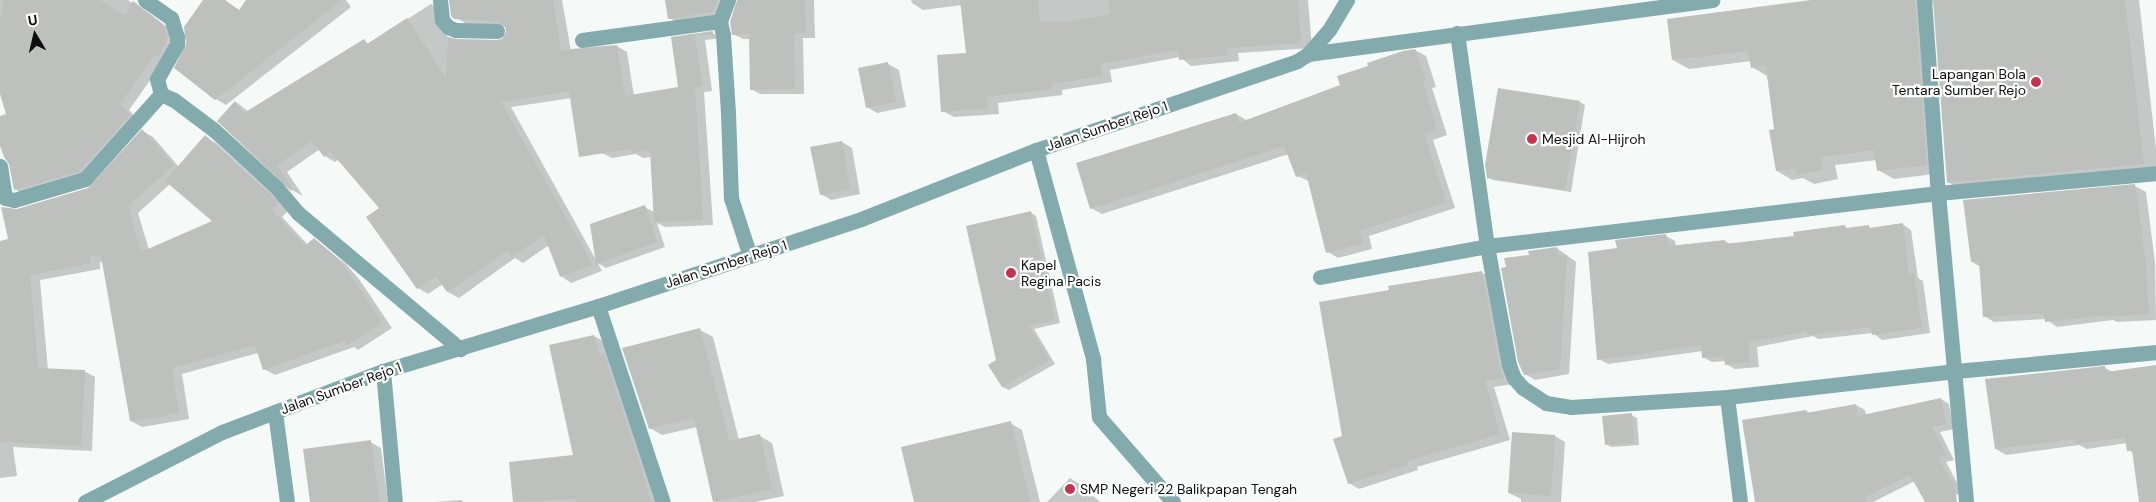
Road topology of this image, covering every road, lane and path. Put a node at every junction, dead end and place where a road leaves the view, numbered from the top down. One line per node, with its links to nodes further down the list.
1 (145, 0): 12 (street)
2 (440, 0): 8 (street)
3 (728, 0): 7 (street)
4 (1347, 0): 11 (street, Jalan Sumber Rejo 1)
5 (1712, 0): 9 (street)
6 (1924, 0): 16 (street)
7 (720, 22): 10 (street); 19 (street)
8 (497, 31)
9 (1457, 33): 11 (street); 18 (street)
10 (582, 40)
11 (1308, 54): 13 (street, Jalan Sumber Rejo 1)
12 (161, 94): 17 (street); 22 (street)
13 (1036, 150): 19 (street, Jalan Sumber Rejo 1); 32 (street)
14 (0, 166): 17 (street)
15 (2156, 173): 16 (street)
16 (1938, 193): 18 (street); 25 (street)
17 (1, 194)
18 (1487, 246): 20 (street); 26 (street)
19 (750, 256): 21 (street, Jalan Sumber Rejo 1)
20 (1320, 277)
21 (598, 306): 22 (street, Jalan Sumber Rejo 1); 31 (street)
22 (460, 349): 24 (street, Jalan Sumber Rejo 1)
23 (2156, 352): 25 (street)
24 (383, 371): 27 (street, Jalan Sumber Rejo 1); 30 (street)
25 (1956, 371): 26 (street); 34 (street)
26 (1728, 397): 33 (street)
27 (275, 412): 28 (street, Jalan Sumber Rejo 1); 29 (street)
28 (85, 502)
29 (287, 502)
30 (395, 502)
31 (663, 502)
32 (1173, 502)
33 (1740, 502)
34 (1966, 502)

